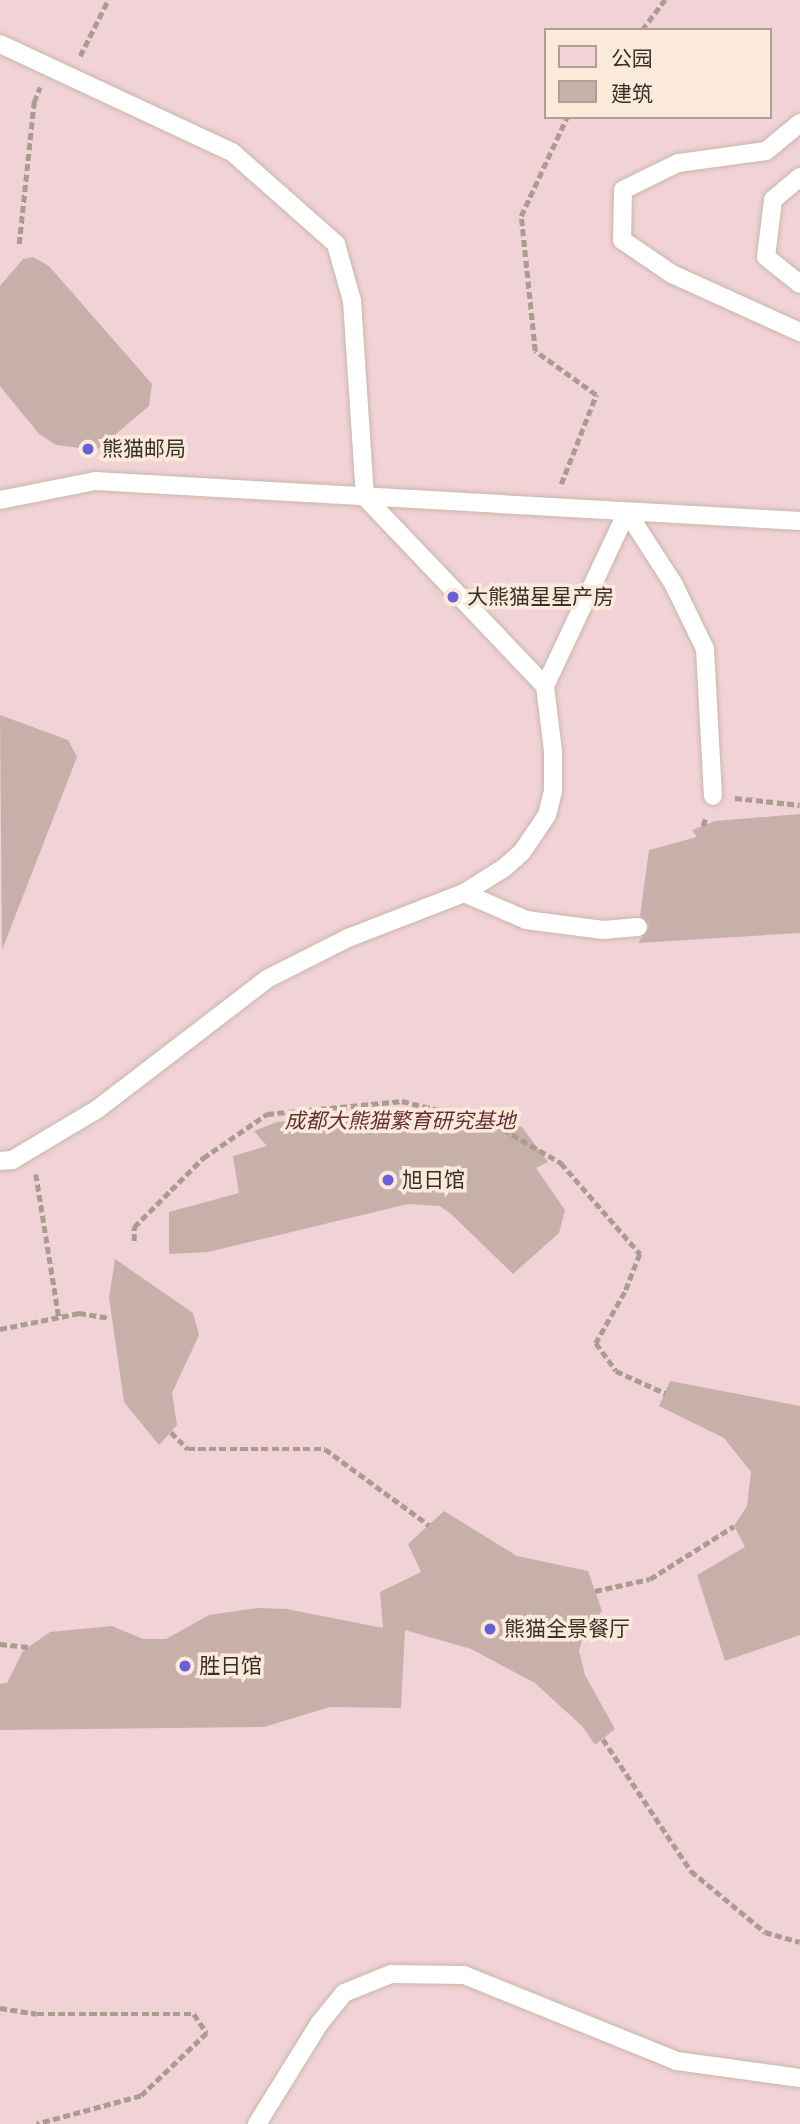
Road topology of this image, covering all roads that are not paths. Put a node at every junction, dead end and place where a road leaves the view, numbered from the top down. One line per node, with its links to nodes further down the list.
1 (0, 44): 6 (lane)
2 (800, 123): 5 (lane)
3 (800, 177): 4 (lane)
4 (800, 284)
5 (800, 332)
6 (365, 496): 7 (lane); 8 (lane); 10 (lane)
7 (0, 500)
8 (627, 512): 9 (lane); 10 (lane); 11 (lane)
9 (800, 521)
10 (545, 686): 12 (lane)
11 (713, 796)
12 (464, 893): 13 (lane); 14 (lane)
13 (638, 927)
14 (0, 1161)
15 (800, 2078): 16 (lane)
16 (257, 2124)

